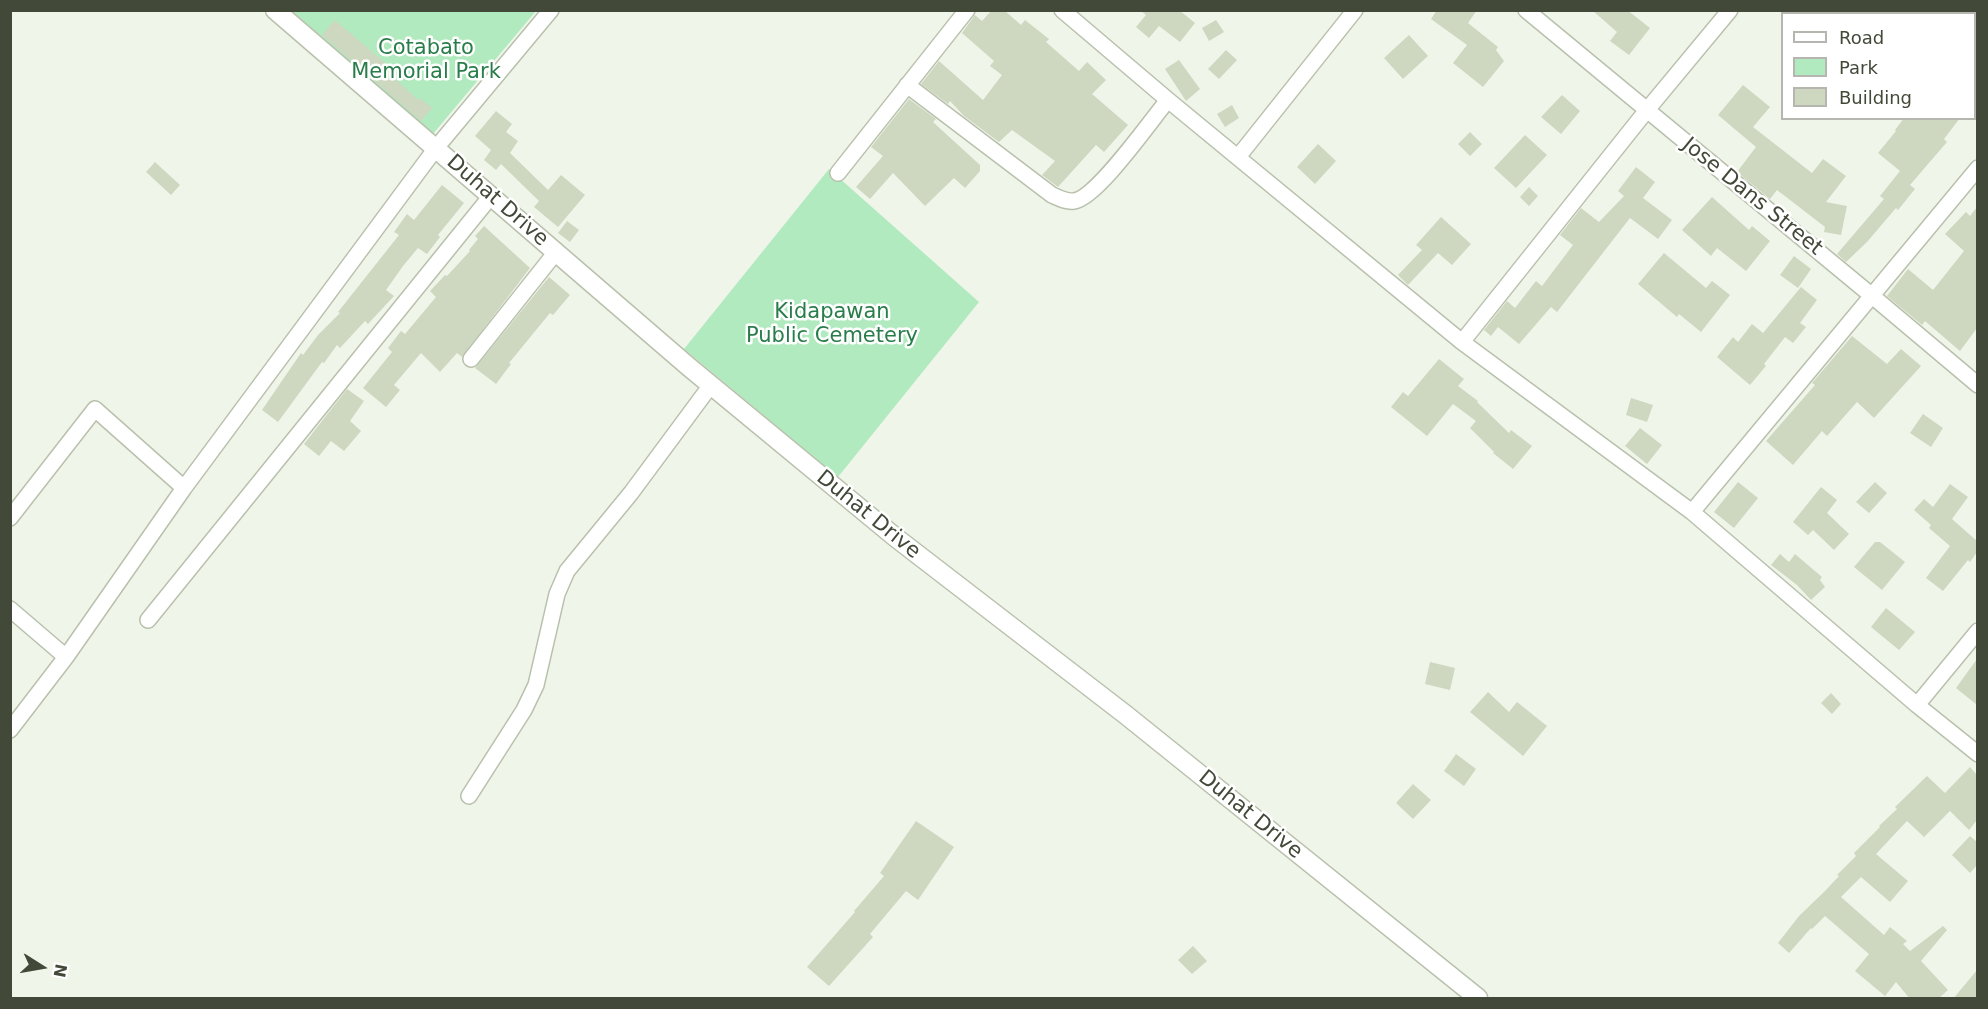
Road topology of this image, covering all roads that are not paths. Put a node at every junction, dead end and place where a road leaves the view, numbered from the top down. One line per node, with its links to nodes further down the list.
1 (275, 10): 11 (street, Duhat Drive)
2 (551, 10): 11 (street)
3 (967, 10): 8 (street)
4 (1062, 10): 9 (street)
5 (1355, 10): 12 (street)
6 (1526, 10): 10 (street, Jose Dans Street)
7 (1730, 10): 10 (street)
8 (907, 85): 9 (street); 14 (street)
9 (1168, 100): 12 (street)
10 (1647, 110): 17 (street, Jose Dans Street); 18 (street)
11 (436, 148): 15 (street, Duhat Drive); 22 (street)
12 (1238, 157): 18 (street)
13 (1977, 168): 17 (street)
14 (838, 173)
15 (491, 196): 16 (street, Duhat Drive); 26 (street)
16 (556, 252): 19 (street); 20 (street, Duhat Drive)
17 (1872, 295): 21 (street, Jose Dans Street); 23 (street)
18 (1462, 342): 23 (street)
19 (471, 360)
20 (711, 385): 32 (street); 33 (street, Duhat Drive)
21 (1977, 385)
22 (184, 488): 24 (street); 28 (street)
23 (1692, 512): 29 (street)
24 (10, 518)
25 (10, 609): 28 (street)
26 (147, 620)
27 (1977, 632): 29 (street)
28 (66, 657): 30 (street)
29 (1917, 705): 31 (street)
30 (10, 730)
31 (1977, 754)
32 (468, 796)
33 (1478, 999)

